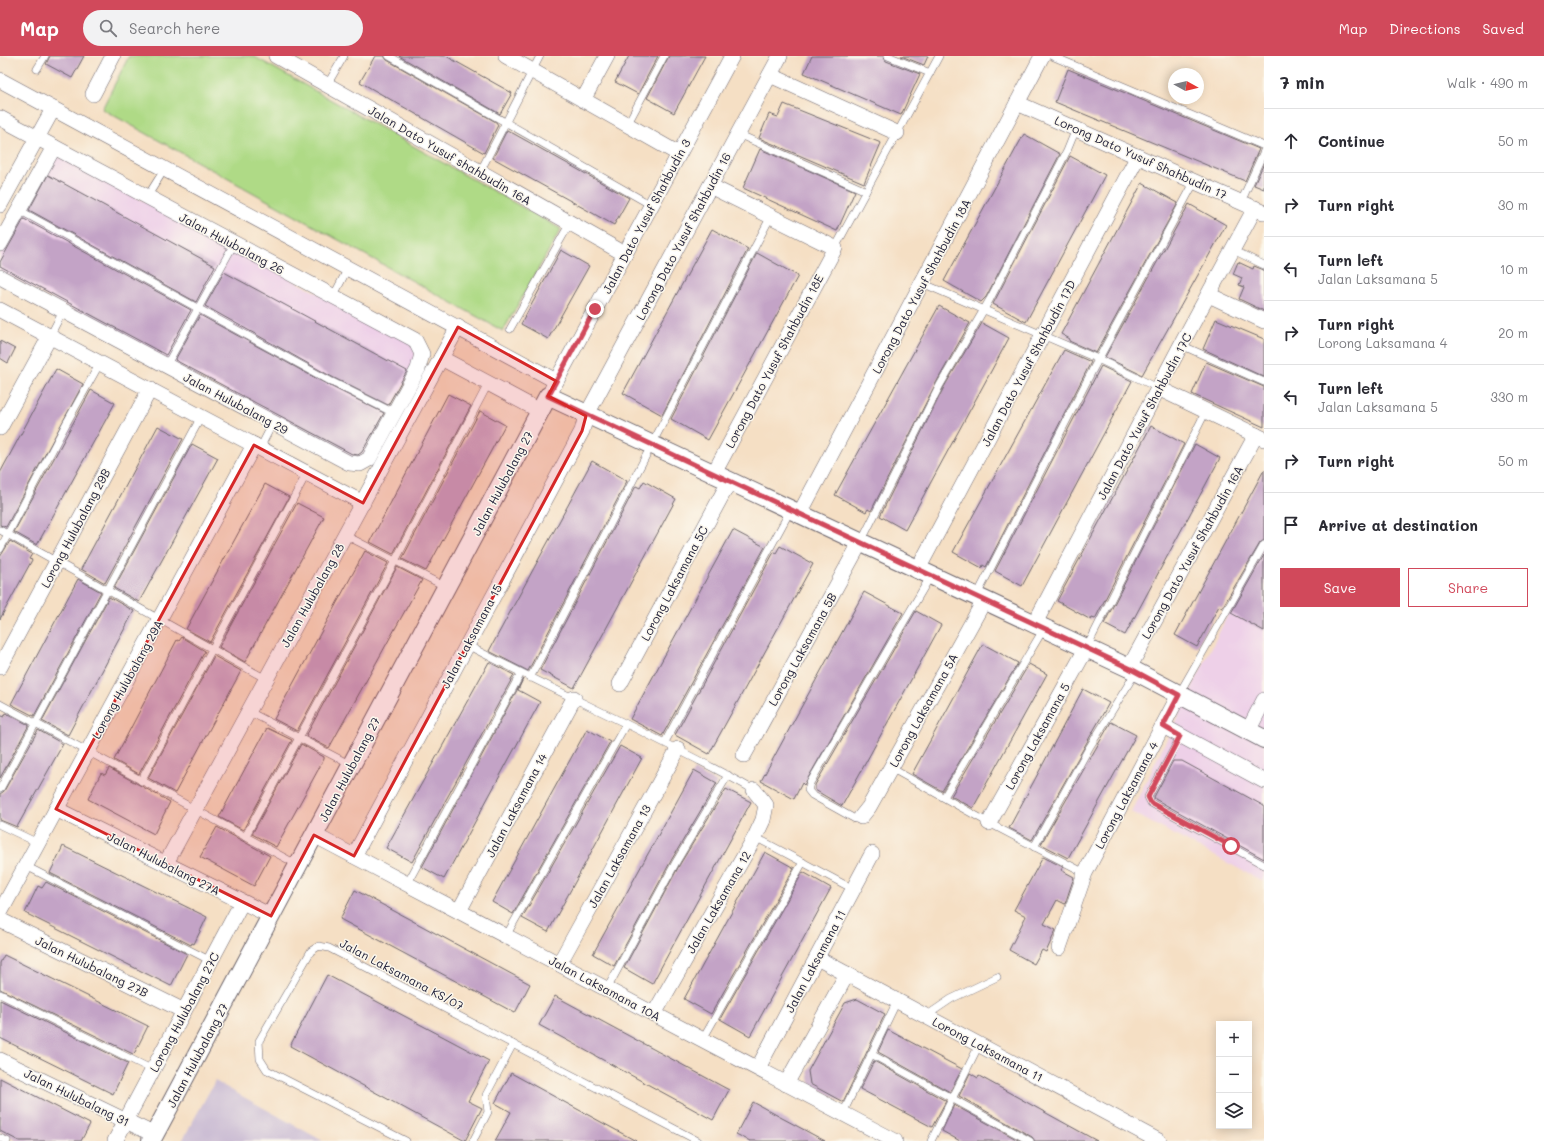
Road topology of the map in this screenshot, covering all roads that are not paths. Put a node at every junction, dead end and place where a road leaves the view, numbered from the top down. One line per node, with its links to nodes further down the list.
1 (45, 56): 16 (lane)
2 (113, 56): 22 (street)
3 (276, 56): 21 (street, Jalan Dato Yusuf shahbudin 16A)
4 (344, 56): 21 (lane)
5 (389, 56): 27 (lane)
6 (506, 56): 17 (street)
7 (540, 56): 17 (lane)
8 (607, 56): 23 (street)
9 (664, 56): 28 (lane)
10 (732, 56): 36 (street, Jalan Dato Yusuf Shahbudin 3)
11 (780, 56): 19 (street, Lorong Dato Yusuf Shahbudin 16)
12 (888, 56): 18 (lane)
13 (939, 56): 18 (lane)
14 (1042, 56): 24 (street, Lorong Dato Yusuf Shahbudin 18A)
15 (1052, 56): 33 (lane)
16 (37, 70)
17 (532, 71): 23 (street); 27 (lane)
18 (930, 74): 30 (lane)
19 (770, 75): 30 (street); 31 (street, Lorong Dato Yusuf Shahbudin 16)
20 (0, 80): 25 (street)
21 (327, 85): 39 (street, Jalan Dato Yusuf shahbudin 16A)
22 (93, 94)
23 (583, 100): 28 (street)
24 (1018, 103): 29 (street, Lorong Dato Yusuf Shahbudin 17); 59 (street, Lorong Dato Yusuf Shahbudin 18A)
25 (53, 109): 32 (street); 38 (street)
26 (0, 118): 32 (street, Jalan Hulubalang 26)
27 (505, 122): 39 (lane); 46 (lane)
28 (627, 125): 36 (street)
29 (1076, 129): 37 (street, Lorong Dato Yusuf Shahbudin 17); 63 (lane)
30 (897, 133): 42 (lane)
31 (738, 134): 41 (street, Lorong Dato Yusuf Shahbudin 16); 42 (lane)
32 (36, 138): 34 (street, Jalan Hulubalang 26); 45 (street)
33 (1264, 146)
34 (54, 147): 43 (street, Jalan Hulubalang 26); 47 (street)
35 (1264, 151): 44 (lane)
36 (679, 154): 46 (street, Jalan Dato Yusuf Shahbudin 3)
37 (1138, 156): 40 (street, Lorong Dato Yusuf Shahbudin 17); 70 (street, Jalan Dato Yusuf Shahbudin 17D)
38 (164, 170): 43 (lane); 57 (street)
39 (480, 172): 50 (street, Jalan Dato Yusuf shahbudin 16A)
40 (1195, 181): 44 (street, Lorong Dato Yusuf Shahbudin 17); 74 (lane)
41 (710, 186): 49 (street); 85 (street, Lorong Dato Yusuf Shahbudin 16)
42 (866, 191): 53 (lane)
43 (147, 197): 52 (street, Jalan Hulubalang 26)
44 (1241, 202): 48 (street, Lorong Dato Yusuf Shahbudin 17)
45 (0, 205)
46 (651, 205): 55 (street, Jalan Dato Yusuf Shahbudin 3)
47 (19, 210): 51 (street); 62 (lane)
48 (1260, 210): 54 (street, Jalan Dato Yusuf Shahbudin 17C)
49 (771, 216): 53 (street); 90 (lane)
50 (570, 223): 55 (street, Jalan Dato Yusuf shahbudin 16A); 68 (lane)
51 (0, 244)
52 (234, 244): 61 (street, Jalan Hulubalang 26); 62 (lane)
53 (835, 248): 93 (street, Lorong Dato Yusuf Shahbudin 18E)
54 (1233, 250): 56 (lane); 60 (street, Jalan Dato Yusuf Shahbudin 17C)
55 (625, 254): 77 (street, Jalan Dato Yusuf Shahbudin 3)
56 (1264, 265)
57 (348, 268): 61 (lane); 67 (street)
58 (0, 277): 65 (street, Jalan Hulubalang 29)
59 (922, 284): 63 (lane); 96 (street, Lorong Dato Yusuf Shahbudin 18A)
60 (1209, 295): 66 (street); 71 (street, Jalan Dato Yusuf Shahbudin 17C)
61 (333, 297): 72 (street, Jalan Hulubalang 26)
62 (197, 309): 76 (lane); 84 (lane)
63 (983, 310): 70 (lane); 100 (lane)
64 (0, 311): 69 (street)
65 (63, 311): 69 (lane); 76 (street, Jalan Hulubalang 29)
66 (1264, 321)
67 (458, 327): 73 (street, Jalan Hulubalang 28); 77 (street)
68 (510, 329)
69 (50, 336): 75 (street); 88 (street)
70 (1042, 336): 74 (lane); 105 (street, Jalan Dato Yusuf Shahbudin 17D)
71 (1181, 345): 78 (lane); 80 (street, Jalan Dato Yusuf Shahbudin 17C)
72 (422, 354): 84 (street, Jalan Hulubalang 29)
73 (441, 358): 79 (street); 95 (street, Jalan Hulubalang 28)
74 (1098, 359): 80 (lane); 108 (lane)
75 (100, 363): 81 (street); 98 (lane)
76 (166, 366): 87 (street, Jalan Hulubalang 29)
77 (556, 381): 82 (street, Jalan Dato Yusuf Shahbudin 3)
78 (1264, 382)
79 (488, 384): 82 (street); 103 (lane)
80 (1158, 388): 83 (street); 110 (street, Jalan Dato Yusuf Shahbudin 17C)
81 (150, 389): 86 (street); 104 (street, Lorong Hulubalang 29B)
82 (544, 404): 85 (street); 106 (street, Jalan Hulubalang 27)
83 (1206, 411): 89 (street); 113 (lane)
84 (394, 413): 87 (street, Jalan Hulubalang 29)
85 (586, 416): 90 (street); 111 (street, Jalan Laksamana 15)
86 (201, 417): 91 (street); 107 (lane)
87 (273, 423): 91 (lane)
88 (0, 428)
89 (1260, 437): 115 (street, Lorong Dato Yusuf Shahbudin 16A)
90 (651, 446): 93 (street); 117 (lane)
91 (257, 447): 92 (street); 109 (street, Lorong Hulubalang 29A)
92 (306, 473): 95 (street); 112 (lane)
93 (713, 475): 94 (street)
94 (729, 482): 96 (street); 119 (street, Lorong Laksamana 5C)
95 (363, 503): 99 (street, Jalan Hulubalang 28)
96 (795, 513): 100 (street); 132 (lane)
97 (0, 530): 98 (lane)
98 (8, 534): 102 (lane); 104 (lane)
99 (345, 535): 103 (lane); 118 (street, Jalan Hulubalang 28)
100 (860, 544): 105 (street); 134 (street, Lorong Laksamana 5B)
101 (1264, 545): 120 (lane)
102 (0, 549)
103 (395, 561): 106 (lane); 130 (lane)
104 (57, 562): 107 (lane); 114 (street, Lorong Hulubalang 29B)
105 (924, 574): 108 (street); 145 (lane)
106 (446, 588): 135 (street, Jalan Hulubalang 27)
107 (108, 590): 109 (lane); 125 (lane)
108 (980, 599): 110 (street); 136 (street, Lorong Laksamana 5A)
109 (160, 619): 112 (lane); 133 (street, Lorong Hulubalang 29A)
110 (1038, 627): 113 (street); 142 (lane)
111 (466, 645): 116 (lane); 154 (street, Jalan Laksamana 15)
112 (212, 649): 118 (lane); 138 (lane)
113 (1086, 649): 115 (street); 146 (street, Lorong Laksamana 5)
114 (0, 667)
115 (1133, 670): 120 (street); 152 (lane)
116 (521, 673): 117 (lane); 161 (lane)
117 (530, 678): 121 (lane)
118 (266, 679): 124 (street, Jalan Hulubalang 28)
119 (620, 684)
120 (1179, 695): 127 (street, Lorong Laksamana 4); 128 (street)
121 (574, 698): 126 (lane); 165 (street, Jalan Laksamana 14)
122 (1264, 700): 128 (street)
123 (0, 704): 125 (lane)
124 (248, 711): 130 (lane); 144 (street, Jalan Hulubalang 28)
125 (36, 723): 133 (lane); 140 (lane)
126 (626, 724): 132 (lane); 168 (lane)
127 (1163, 726): 129 (street); 160 (street, Lorong Laksamana 4)
128 (1248, 731): 131 (street)
129 (1180, 736): 139 (street); 157 (lane)
130 (298, 737): 135 (lane); 149 (lane)
131 (1264, 740)
132 (672, 746): 137 (lane); 172 (street, Jalan Laksamana 13)
133 (88, 752): 138 (lane); 143 (street, Lorong Hulubalang 29A)
134 (744, 755)
135 (352, 765): 148 (street, Jalan Hulubalang 27)
136 (891, 768): 142 (lane); 145 (street, Lorong Laksamana 5A)
137 (728, 775): 141 (lane); 175 (lane)
138 (141, 781): 144 (lane)
139 (1264, 781)
140 (0, 789)
141 (754, 790): 150 (street, Jalan Laksamana 12)
142 (944, 797): 146 (lane)
143 (56, 809): 151 (street, Lorong Hulubalang 29A); 156 (street, Jalan Hulubalang 27A)
144 (195, 810): 149 (lane); 156 (street, Jalan Hulubalang 28)
145 (861, 817)
146 (989, 823): 152 (lane)
147 (0, 825): 151 (lane)
148 (314, 835): 154 (street, Jalan Laksamana 10A); 159 (street, Jalan Hulubalang 27)
149 (245, 837): 159 (lane)
150 (755, 837): 155 (lane); 179 (street, Jalan Laksamana 12)
151 (38, 843): 158 (street, Lorong Hulubalang 29A)
152 (1034, 847): 160 (lane)
153 (872, 854): 162 (street, Jalan Laksamana 11)
154 (354, 856): 161 (street, Jalan Laksamana 10A)
155 (803, 862): 162 (lane); 181 (lane)
156 (166, 863): 163 (street, Jalan Hulubalang 27A)
157 (1264, 865)
158 (26, 866): 164 (street, Lorong Hulubalang 29A); 171 (lane)
159 (298, 866): 166 (street, Jalan Hulubalang 27)
160 (1085, 874): 169 (street, Lorong Laksamana 4)
161 (407, 884): 165 (street, Jalan Laksamana 10A)
162 (853, 889): 170 (street, Jalan Laksamana 11)
163 (242, 902): 166 (street, Jalan Hulubalang 27A); 171 (street, Lorong Hulubalang 27C)
164 (2, 904)
165 (459, 911): 168 (street, Jalan Laksamana 10A)
166 (271, 916): 194 (street, Jalan Hulubalang 27)
167 (0, 920): 178 (street, Jalan Hulubalang 27B)
168 (506, 936): 172 (street, Jalan Laksamana 10A)
169 (1059, 948)
170 (817, 958): 173 (street, Lorong Laksamana 11); 186 (street, Jalan Laksamana 11)
171 (211, 961): 178 (street, Lorong Hulubalang 27C)
172 (559, 964): 175 (street, Jalan Laksamana 10A)
173 (847, 974): 177 (street, Lorong Laksamana 11); 188 (street)
174 (997, 977): 180 (lane)
175 (607, 989): 179 (street, Jalan Laksamana 10A)
176 (0, 994): 187 (lane)
177 (897, 1001): 180 (street, Lorong Laksamana 11); 184 (lane)
178 (184, 1011): 187 (street, Lorong Hulubalang 27C)
179 (654, 1014): 181 (street, Jalan Laksamana 10A)
180 (926, 1016): 183 (street, Lorong Laksamana 11)
181 (703, 1040): 186 (street, Jalan Laksamana 10A)
182 (513, 1044): 197 (lane, Jalan Laksamana KS/07); 198 (lane); 199 (lane, Jalan Laksamana KS/07)
183 (979, 1045): 189 (lane); 192 (street, Lorong Laksamana 11)
184 (871, 1054): 189 (lane); 190 (lane)
185 (0, 1060): 191 (street, Jalan Hulubalang 31)
186 (758, 1068): 188 (street, Jalan Laksamana 10A)
187 (153, 1070): 191 (street, Lorong Hulubalang 27C)
188 (786, 1084): 190 (street, Jalan Laksamana 10A)
189 (953, 1099): 201 (lane); 202 (lane)
190 (843, 1113): 200 (street, Jalan Laksamana 10A)
191 (126, 1121): 194 (street, Jalan Hulubalang 31); 196 (street, Lorong Hulubalang 27C)
192 (1137, 1136): 203 (street, Lorong Laksamana 11)
193 (0, 1138): 195 (lane)
194 (153, 1138)
195 (6, 1141)
196 (115, 1141)
197 (406, 1141)
198 (472, 1141)
199 (698, 1141)
200 (895, 1141)
201 (931, 1141)
202 (1030, 1141)
203 (1159, 1141)

